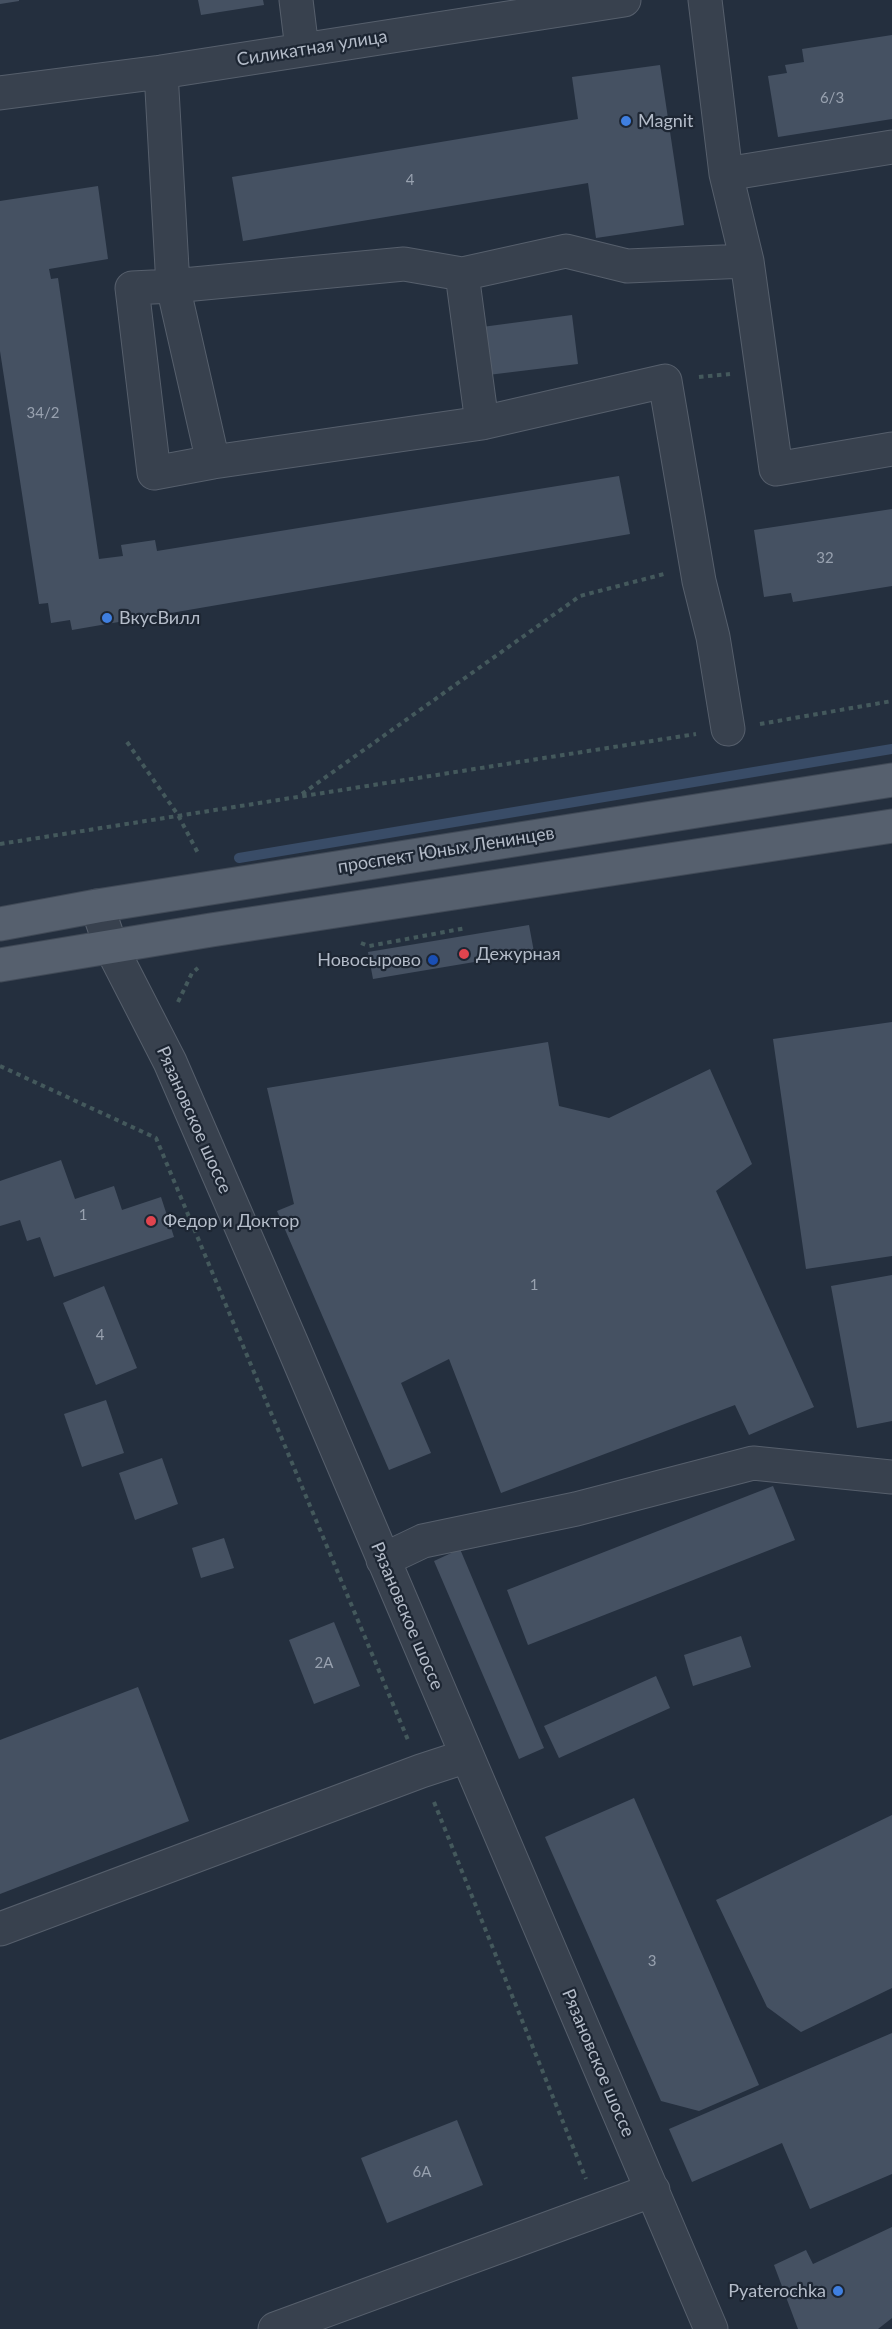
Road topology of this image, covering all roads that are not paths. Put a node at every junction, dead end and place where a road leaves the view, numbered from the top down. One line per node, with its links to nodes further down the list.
1 (296, 0): 4 (street)
2 (624, 0): 4 (street, Силикатная улица)
3 (705, 0): 8 (street)
4 (302, 49): 5 (street, Силикатная улица)
5 (161, 72): 6 (street, Силикатная улица); 11 (street)
6 (0, 93)
7 (892, 147): 8 (street)
8 (726, 174): 9 (street)
9 (747, 261): 10 (street); 13 (street)
10 (462, 274): 11 (street); 12 (street)
11 (173, 286): 14 (street); 14 (street)
12 (482, 423): 14 (street); 15 (street)
13 (892, 449)
14 (213, 462)
15 (728, 729)
16 (892, 780): 18 (main road, проспект Юных Ленинцев)
17 (892, 826): 20 (main road)
18 (97, 906): 19 (main road, проспект Юных Ленинцев); 20 (street, Рязановское шоссе)
19 (0, 924)
20 (111, 947): 21 (main road); 23 (street, Рязановское шоссе)
21 (0, 965)
22 (892, 1478): 23 (street)
23 (382, 1560): 24 (street, Рязановское шоссе)
24 (467, 1756): 25 (street); 26 (street, Рязановское шоссе)
25 (0, 1929)
26 (645, 2194): 27 (street); 28 (street, Рязановское шоссе)
27 (275, 2329)
28 (711, 2329)

